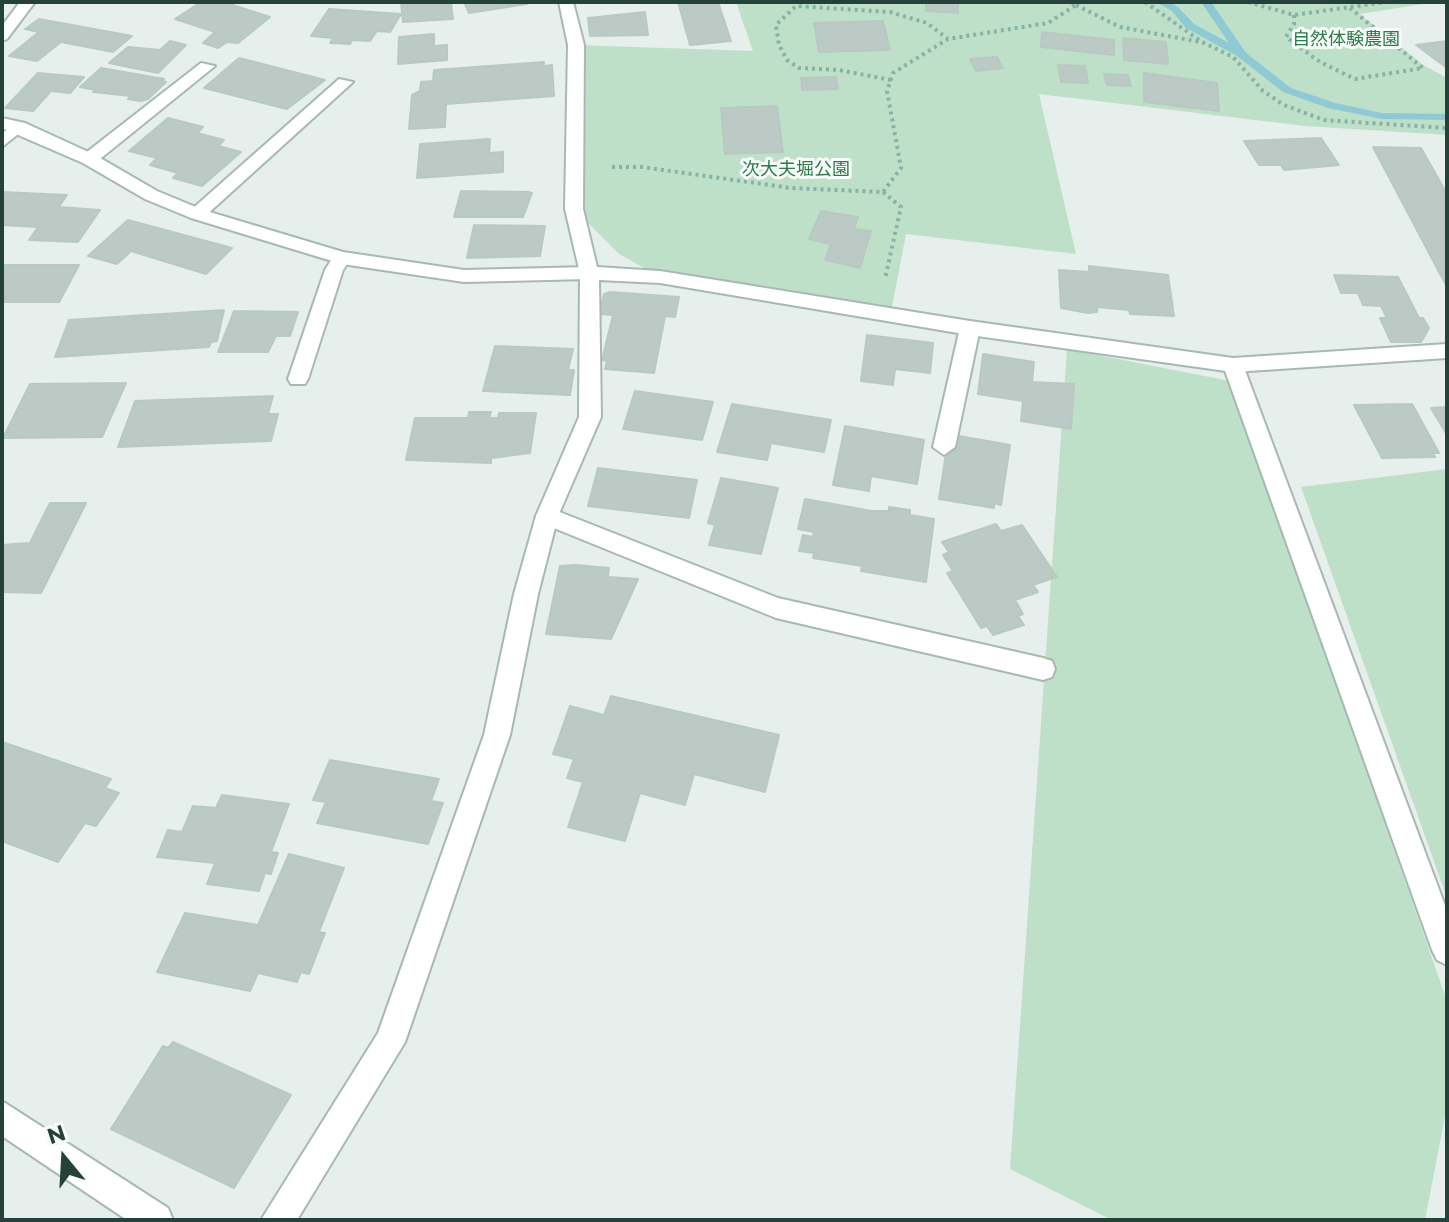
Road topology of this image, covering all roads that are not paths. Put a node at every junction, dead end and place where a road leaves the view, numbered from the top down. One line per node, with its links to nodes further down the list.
1 (28, 2): 3 (street)
2 (566, 2): 11 (street)
3 (2, 36)
4 (207, 66): 8 (street)
5 (345, 82): 9 (street)
6 (11, 125): 7 (street); 8 (street)
7 (2, 142)
8 (89, 159): 9 (street)
9 (197, 214): 10 (street)
10 (342, 258): 11 (street); 15 (street)
11 (589, 273): 12 (street); 17 (street)
12 (970, 328): 14 (street); 16 (street)
13 (1447, 351): 14 (street)
14 (1233, 365): 19 (street)
15 (298, 379)
16 (944, 447)
17 (547, 516): 18 (street); 22 (street)
18 (1043, 669)
19 (1447, 950)
20 (2, 1117): 21 (street)
21 (156, 1220)
22 (278, 1220)

